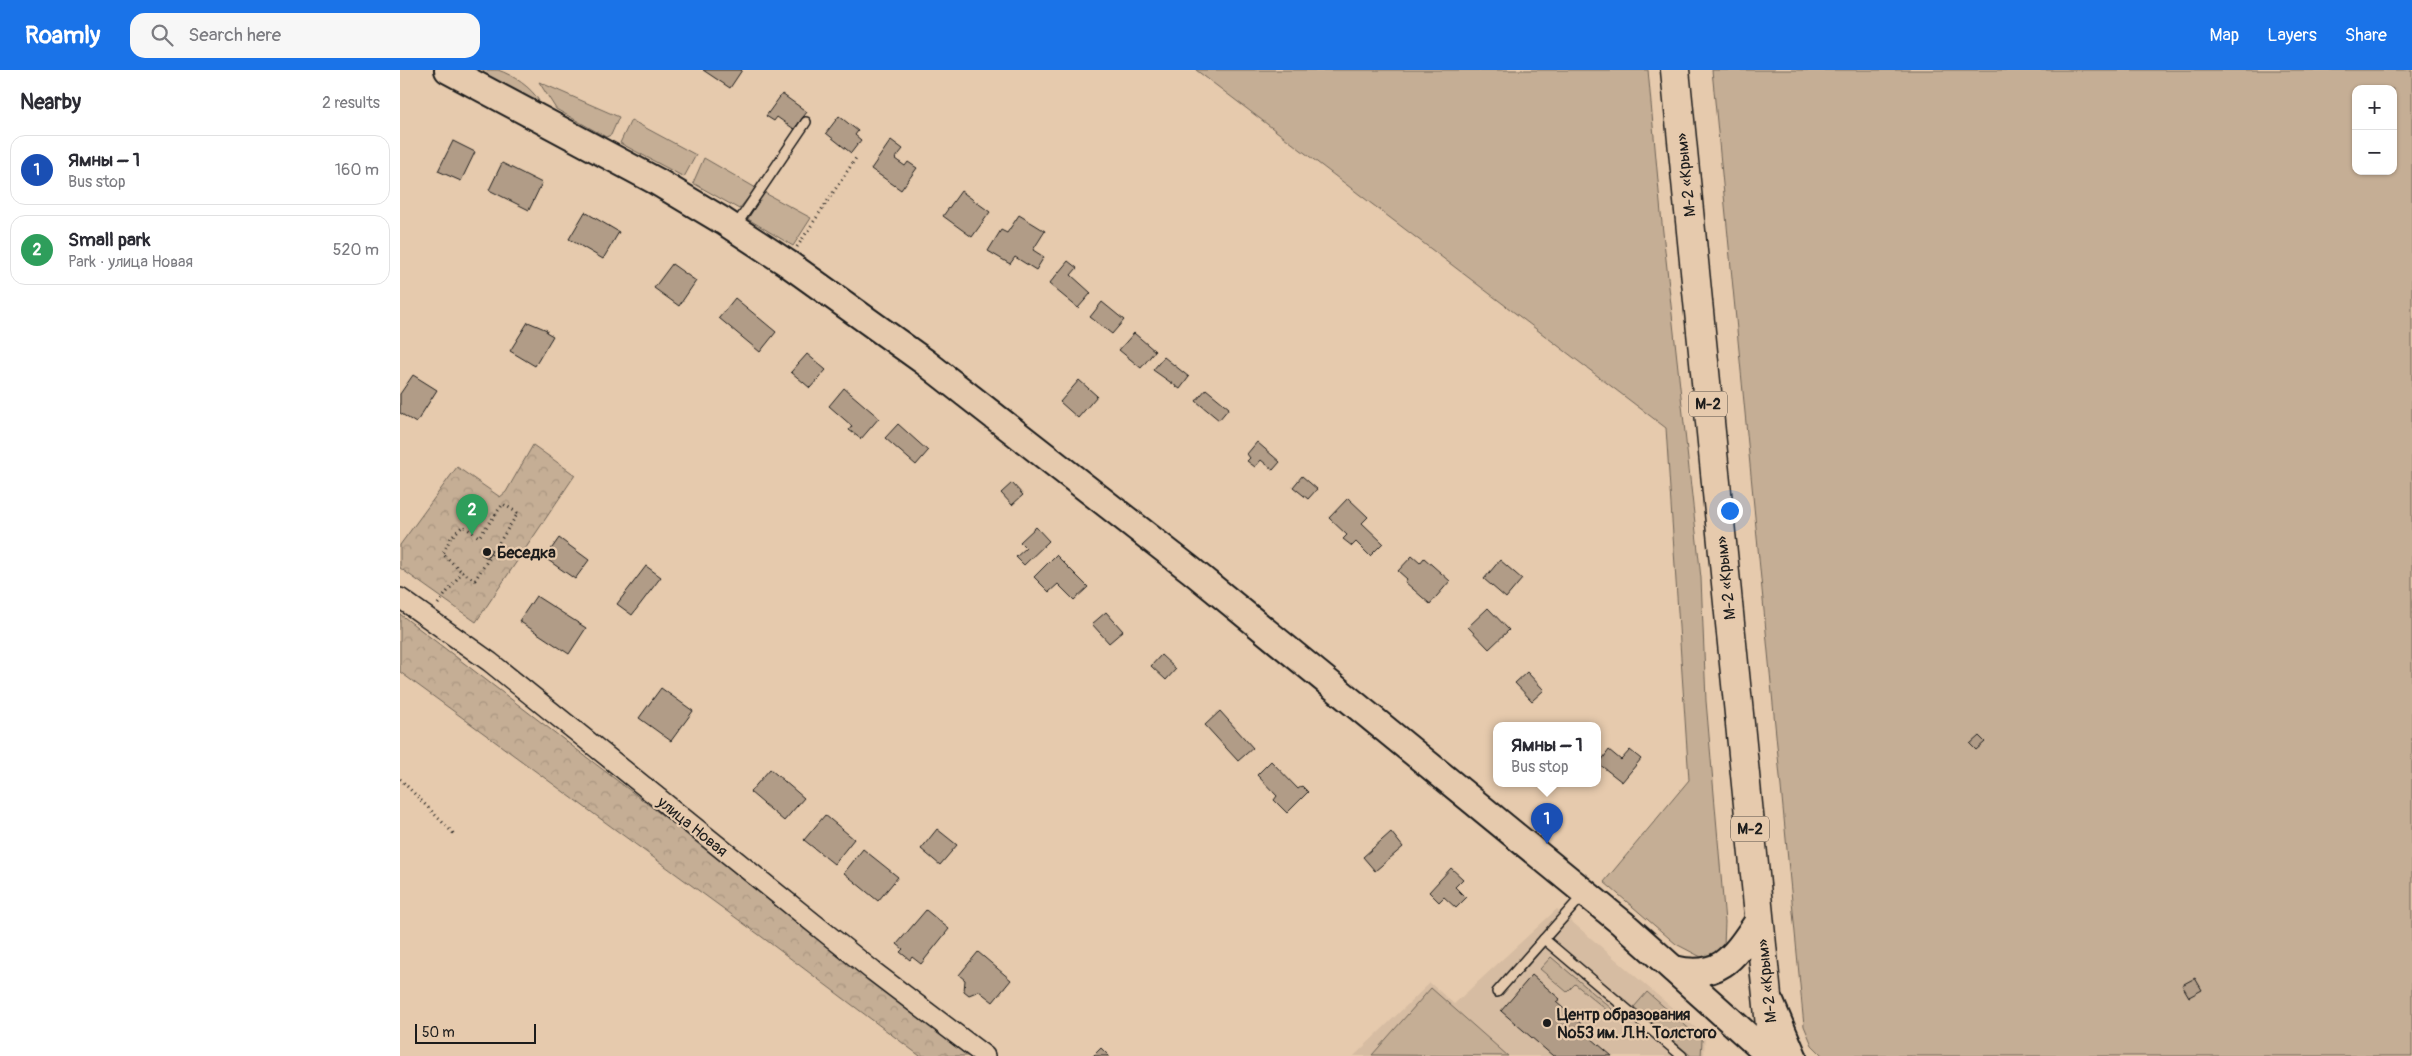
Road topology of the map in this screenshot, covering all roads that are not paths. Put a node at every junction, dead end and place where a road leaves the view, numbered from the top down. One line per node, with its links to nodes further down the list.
1 (448, 70): 4 (main road)
2 (1675, 70): 7 (highway, М-2 «Крым» / М-2)
3 (806, 122): 4 (lane)
4 (734, 228): 6 (main road)
5 (400, 598): 12 (street, улица Новая)
6 (1584, 894): 8 (lane); 9 (main road)
7 (1760, 920): 9 (main road); 11 (highway, М-2 «Крым» / М-2)
8 (1544, 939): 10 (lane); 13 (lane)
9 (1674, 969): 14 (main road)
10 (1497, 992)
11 (1767, 994): 14 (highway, М-2 «Крым» / М-2); 15 (main road)
12 (985, 1056)
13 (1682, 1056)
14 (1772, 1056)
15 (1793, 1056)

